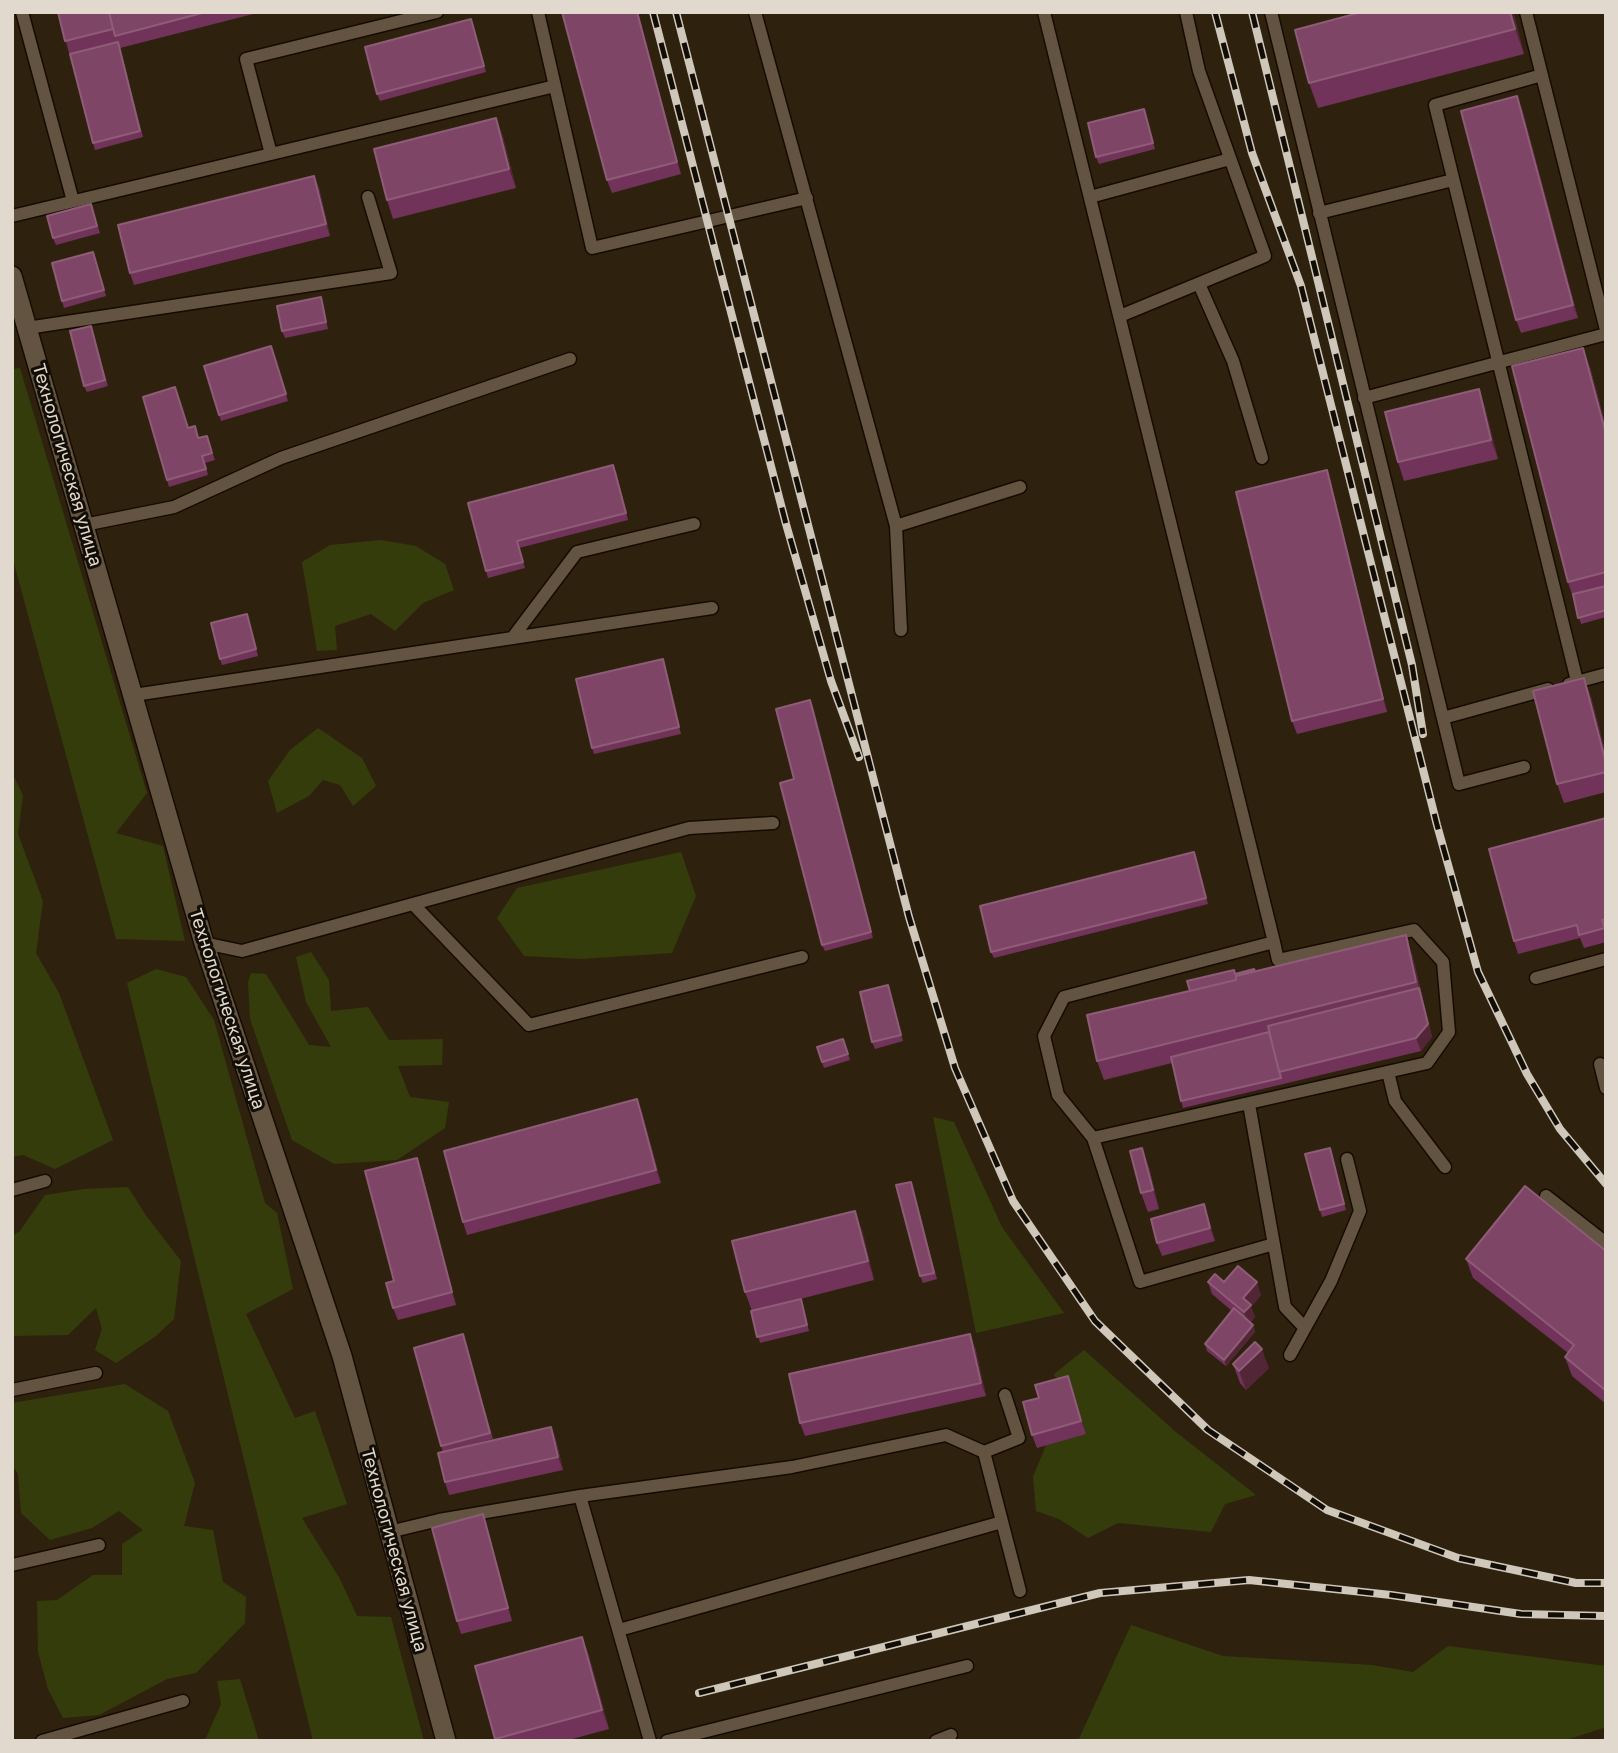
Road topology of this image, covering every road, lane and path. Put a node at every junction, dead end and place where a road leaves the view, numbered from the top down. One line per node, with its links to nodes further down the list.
1 (22, 12): 18 (lane)
2 (437, 12): 9 (lane)
3 (538, 12): 11 (lane)
4 (755, 12): 17 (lane)
5 (1044, 12): 16 (lane)
6 (1186, 12): 13 (lane)
7 (1270, 12): 19 (lane)
8 (1526, 12): 10 (lane)
9 (403, 16): 12 (lane)
10 (1542, 75): 14 (lane); 25 (lane)
11 (555, 86): 12 (lane); 17 (lane)
12 (271, 154): 18 (lane)
13 (1230, 159): 16 (lane); 22 (lane)
14 (1453, 180): 19 (lane); 27 (lane)
15 (368, 197): 24 (lane)
16 (1090, 197): 23 (lane)
17 (807, 198): 33 (lane)
18 (73, 201): 20 (lane)
19 (1319, 213): 28 (lane)
20 (12, 216)
21 (12, 276): 24 (street, Технологическая улица)
22 (1199, 284): 23 (lane); 29 (lane)
23 (1120, 316): 44 (lane)
24 (27, 328): 32 (street, Технологическая улица)
25 (1606, 332): 27 (lane)
26 (570, 359): 32 (lane)
27 (1497, 363): 28 (lane); 38 (lane)
28 (1364, 398): 40 (lane)
29 (1262, 458)
30 (1020, 487): 33 (lane)
31 (694, 524): 36 (lane)
32 (84, 525): 39 (street, Технологическая улица)
33 (896, 526): 35 (lane)
34 (712, 608): 36 (lane)
35 (901, 630)
36 (513, 637): 39 (lane)
37 (1606, 674): 38 (lane)
38 (1577, 681): 40 (lane)
39 (134, 695): 45 (street, Технологическая улица)
40 (1443, 718): 41 (lane)
41 (1524, 767)
42 (774, 823): 43 (lane)
43 (413, 904): 45 (lane); 46 (lane)
44 (1274, 942): 50 (lane); 53 (lane)
45 (204, 943): 69 (street, Технологическая улица)
46 (802, 957)
47 (1606, 959): 48 (lane)
48 (1536, 978)
49 (1600, 1063): 51 (lane)
50 (1388, 1072): 52 (lane); 55 (lane)
51 (1606, 1088)
52 (1249, 1104): 53 (lane); 60 (lane)
53 (1093, 1138): 60 (lane)
54 (1347, 1158): 61 (lane)
55 (1445, 1167)
56 (45, 1181): 57 (lane)
57 (12, 1190)
58 (1546, 1196): 59 (lane)
59 (1606, 1243)
60 (1274, 1244): 61 (lane)
61 (1305, 1328): 62 (lane)
62 (1290, 1355)
63 (96, 1373): 64 (lane)
64 (12, 1390)
65 (1006, 1395): 66 (lane)
66 (984, 1452): 67 (lane); 68 (lane)
67 (580, 1496): 69 (lane); 73 (lane)
68 (1002, 1522): 72 (lane); 73 (lane)
69 (389, 1532): 78 (street, Технологическая улица)
70 (99, 1545): 71 (lane)
71 (12, 1565)
72 (1020, 1591)
73 (619, 1630): 79 (lane)
74 (967, 1667): 80 (lane)
75 (183, 1701): 77 (lane)
76 (951, 1735): 81 (lane)
77 (42, 1741)
78 (446, 1741)
79 (650, 1741)
80 (667, 1741)
81 (936, 1741)

